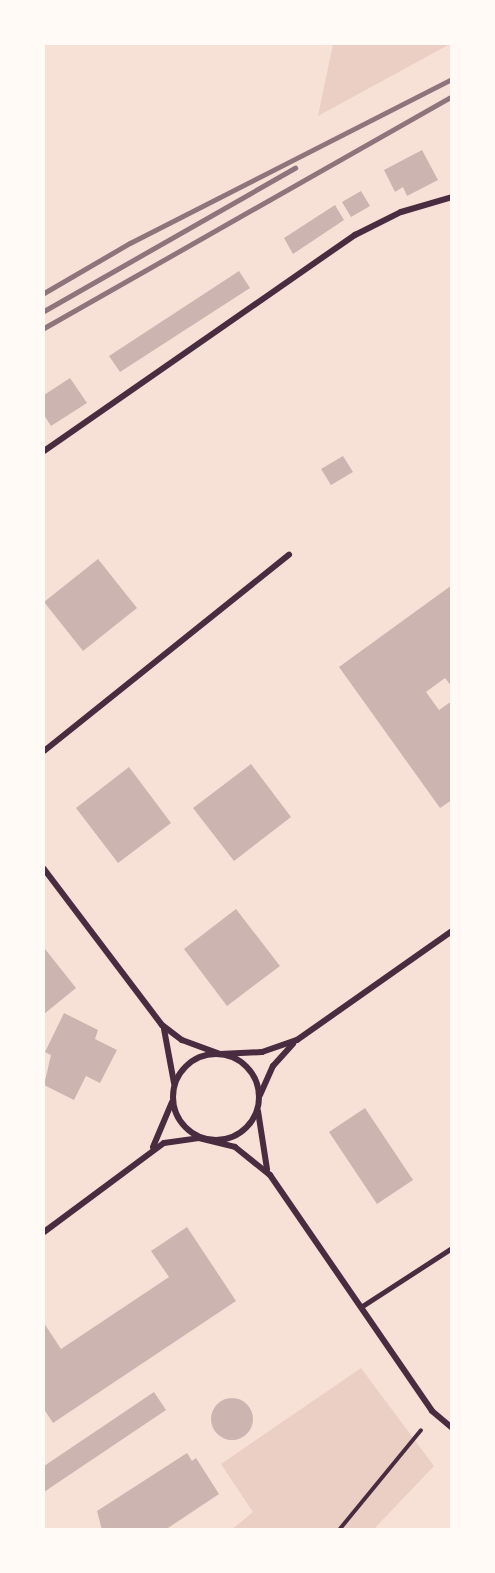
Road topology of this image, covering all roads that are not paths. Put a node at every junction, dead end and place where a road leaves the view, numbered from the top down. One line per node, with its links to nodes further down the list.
1 (452, 197): 2 (street)
2 (44, 451)
3 (289, 555): 4 (street)
4 (44, 751)
5 (44, 868): 7 (street)
6 (452, 931): 8 (street)
7 (162, 1025): 9 (street); 10 (street)
8 (297, 1040): 9 (street); 11 (street)
9 (220, 1054): 10 (street); 11 (street)
10 (174, 1092): 12 (street); 13 (street)
11 (259, 1101): 12 (street); 14 (street)
12 (212, 1140): 13 (street); 14 (street)
13 (151, 1150): 15 (street)
14 (270, 1175): 17 (street)
15 (44, 1232)
16 (452, 1248): 17 (lane)
17 (361, 1307): 18 (street)
18 (452, 1428)

